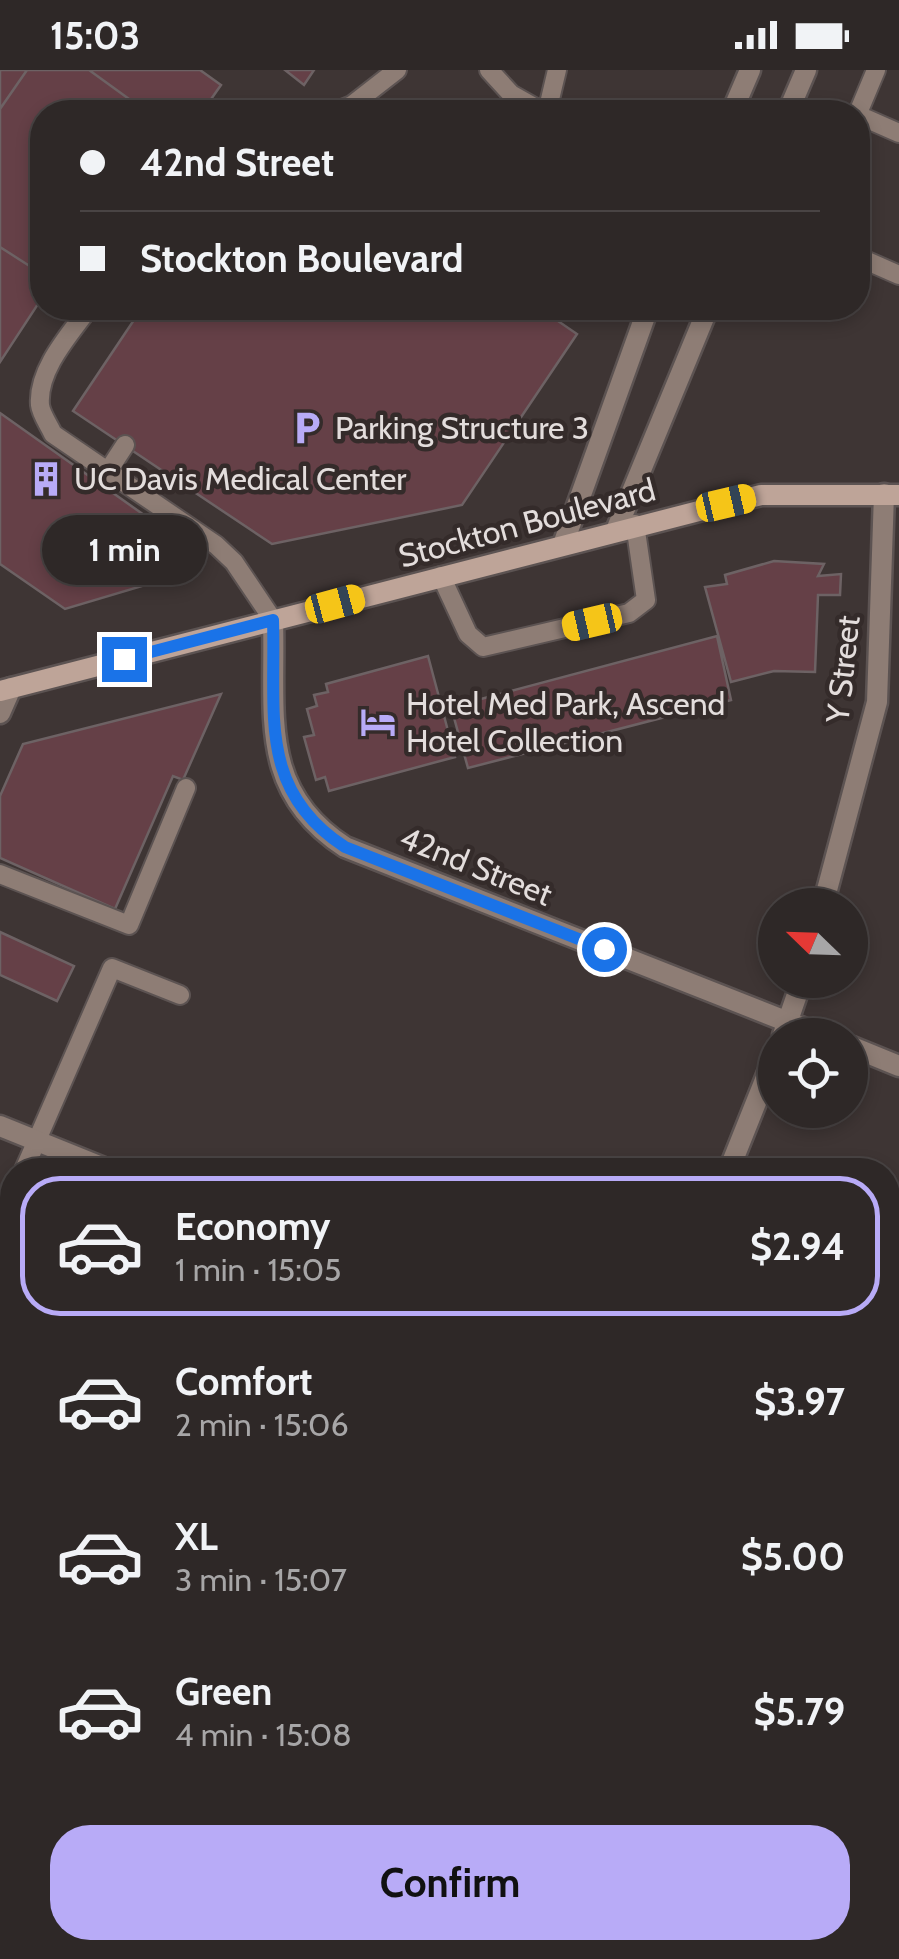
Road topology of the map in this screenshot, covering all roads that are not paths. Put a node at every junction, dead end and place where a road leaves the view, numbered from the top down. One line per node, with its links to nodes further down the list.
1 (397, 70): 7 (lane)
2 (490, 70): 8 (lane)
3 (557, 70): 9 (lane)
4 (750, 70): 10 (street)
5 (806, 70): 11 (street)
6 (876, 70): 12 (lane)
7 (358, 100)
8 (522, 100)
9 (548, 100)
10 (737, 100)
11 (793, 100)
12 (864, 100)
13 (870, 120): 14 (lane)
14 (899, 133)
15 (870, 263): 16 (lane)
16 (899, 274)
17 (80, 320): 21 (lane)
18 (644, 320): 24 (street)
19 (703, 320): 23 (street)
20 (125, 445): 21 (lane)
21 (108, 470): 26 (lane)
22 (891, 494): 23 (main road, Stockton Boulevard); 31 (street, Y Street)
23 (626, 526): 24 (main road, Stockton Boulevard); 25 (lane)
24 (564, 542): 25 (main road, Stockton Boulevard)
25 (440, 576): 26 (main road, Stockton Boulevard)
26 (273, 620): 27 (main road, Stockton Boulevard); 33 (street, 42nd Street)
27 (6, 689): 28 (street)
28 (0, 713)
29 (186, 788): 30 (lane)
30 (0, 874)
31 (828, 888)
32 (180, 995): 38 (lane)
33 (761, 1018)
34 (868, 1053): 35 (street)
35 (899, 1066)
36 (758, 1097): 41 (street)
37 (0, 1126): 38 (street)
38 (37, 1141): 39 (lane); 40 (street)
39 (29, 1158)
40 (79, 1158)
41 (734, 1158)

